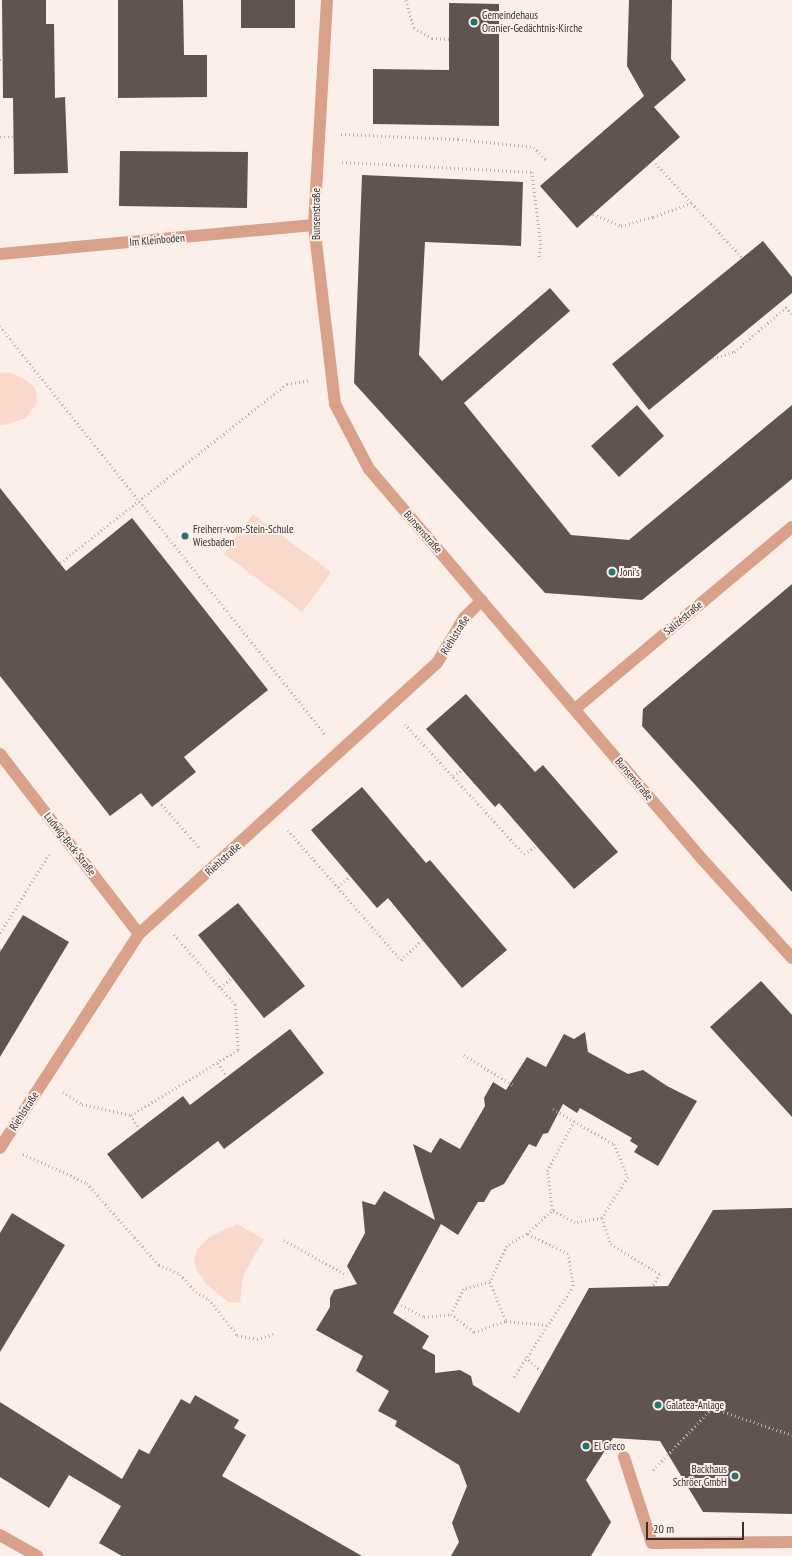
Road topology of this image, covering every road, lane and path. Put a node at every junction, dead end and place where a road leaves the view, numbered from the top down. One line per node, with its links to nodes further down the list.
1 (327, 0): 4 (street, Bunsenstraße)
2 (406, 0): 3 (path)
3 (449, 39)
4 (319, 133): 7 (street, Bunsenstraße); 8 (path)
5 (0, 137): 6 (path)
6 (14, 137)
7 (317, 160): 12 (street, Bunsenstraße); 15 (path)
8 (547, 161)
9 (654, 162): 10 (path)
10 (692, 203): 11 (path); 14 (path)
11 (593, 214)
12 (314, 225): 13 (street, Im Kleinboden); 19 (street, Bunsenstraße)
13 (0, 254)
14 (743, 258)
15 (539, 260)
16 (792, 314): 18 (path)
17 (0, 325): 20 (path)
18 (713, 358)
19 (331, 377): 20 (path); 23 (street, Bunsenstraße)
20 (140, 500): 22 (path); 26 (path)
21 (792, 527): 25 (street, Salizéstraße)
22 (60, 563)
23 (482, 600): 24 (street, Riehlstraße); 25 (street, Bunsenstraße)
24 (390, 708): 26 (street, Riehlstraße); 29 (path)
25 (575, 709): 41 (street, Bunsenstraße)
26 (340, 753): 31 (street, Riehlstraße)
27 (0, 754): 32 (street, Ludwig-Beck-Straße)
28 (462, 770): 29 (path)
29 (453, 776): 33 (path)
30 (159, 801): 34 (path)
31 (273, 813): 34 (street, Riehlstraße); 36 (path)
32 (62, 834): 38 (path); 39 (street, Ludwig-Beck-Straße)
33 (536, 846)
34 (215, 866): 37 (street, Riehlstraße)
35 (350, 876): 36 (path)
36 (338, 887): 40 (path)
37 (158, 917): 39 (street, Riehlstraße); 43 (path)
38 (0, 933)
39 (139, 934): 47 (street, Riehlstraße)
40 (422, 940)
41 (792, 958)
42 (232, 978): 43 (path)
43 (220, 987): 45 (path)
44 (464, 1055): 48 (path)
45 (218, 1064): 46 (path); 50 (path)
46 (227, 1076)
47 (45, 1080): 50 (path); 53 (street, Riehlstraße)
48 (513, 1085)
49 (553, 1109): 51 (path)
50 (131, 1115): 52 (path)
51 (574, 1121): 54 (path); 55 (path)
52 (139, 1129)
53 (1, 1147): 65 (path)
54 (552, 1210): 55 (path); 56 (path)
55 (602, 1218): 60 (path)
56 (527, 1234): 59 (path); 64 (path)
57 (284, 1240): 58 (path)
58 (347, 1275)
59 (490, 1282): 62 (path); 63 (path)
60 (653, 1286)
61 (398, 1303): 62 (path)
62 (452, 1314): 63 (path)
63 (506, 1321): 64 (path)
64 (547, 1325): 66 (path)
65 (273, 1334)
66 (526, 1357): 67 (path); 68 (path)
67 (542, 1372)
68 (514, 1377)
69 (792, 1435): 70 (path)
70 (668, 1454)
71 (624, 1457): 73 (street)
72 (0, 1535): 74 (street)
73 (792, 1542)
74 (37, 1556)

